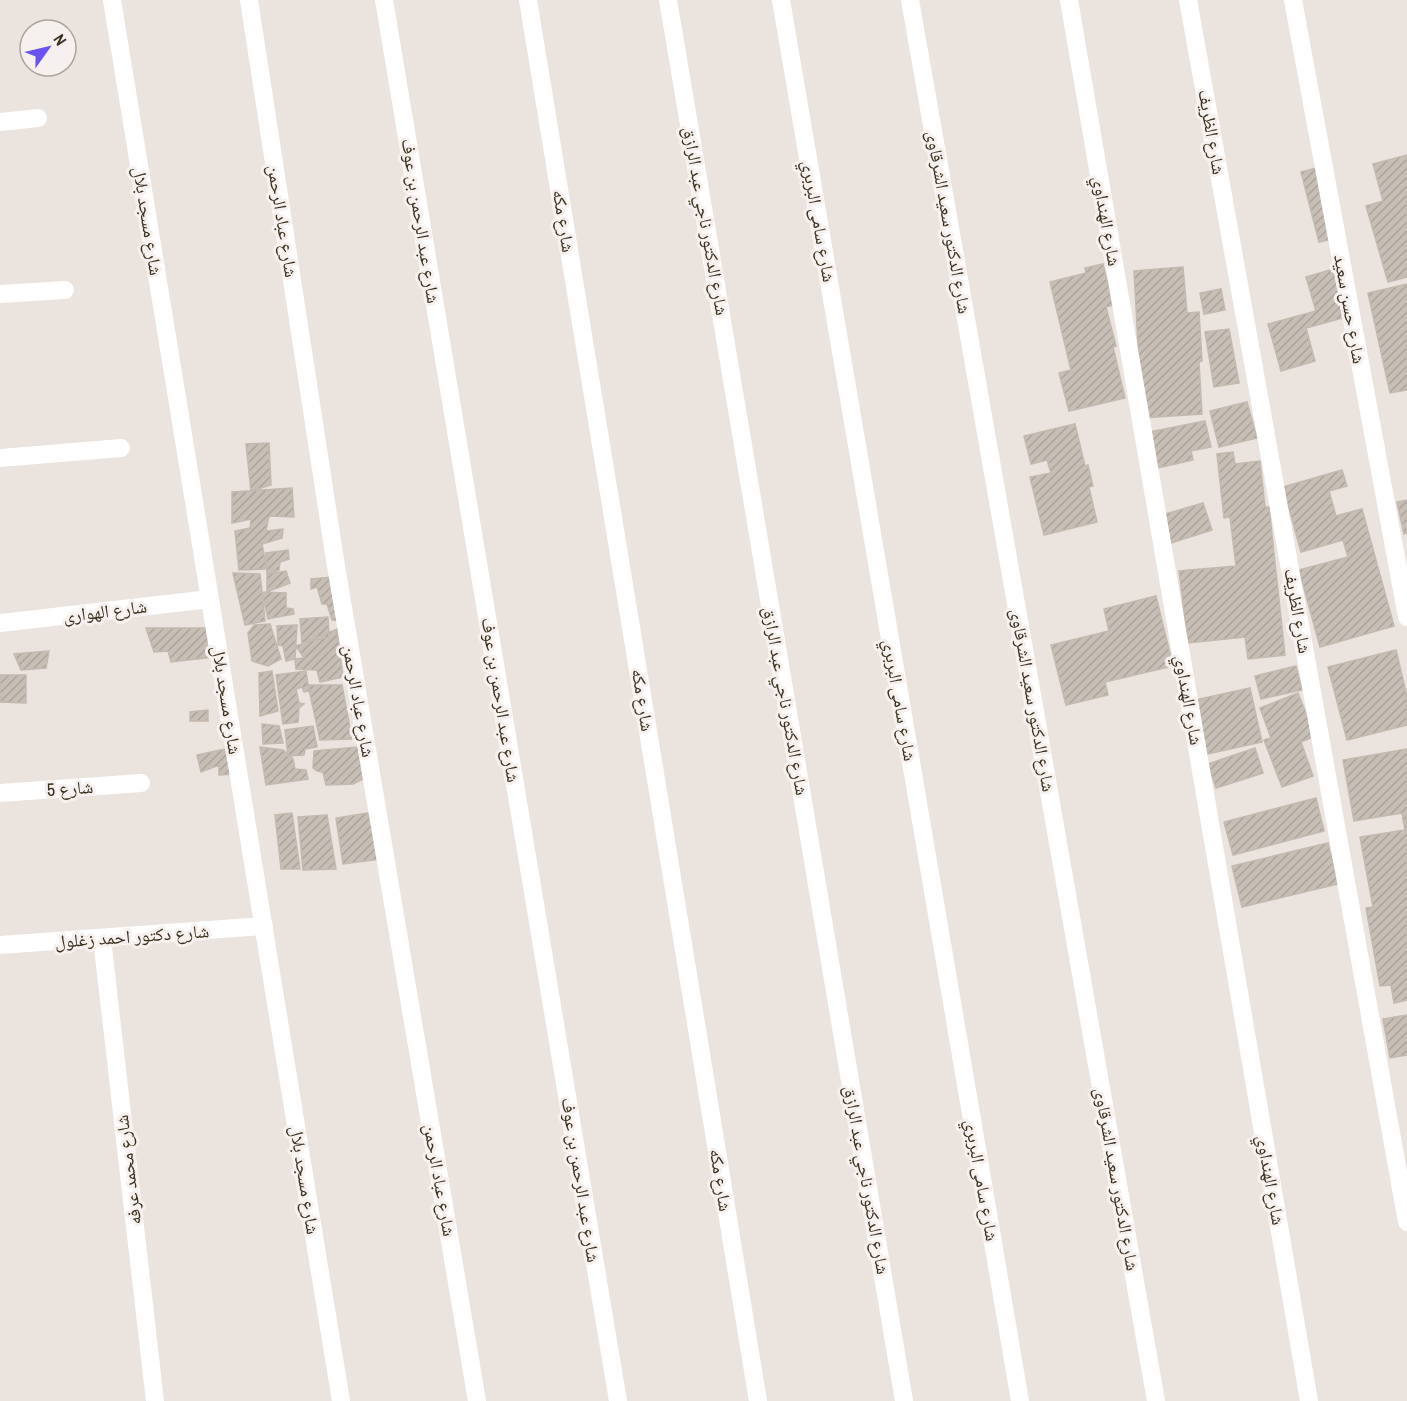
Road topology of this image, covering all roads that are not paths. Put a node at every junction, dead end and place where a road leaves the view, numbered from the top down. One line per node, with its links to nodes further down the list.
1 (112, 0): 17 (street, شارع مسجد بلال)
2 (249, 0): 28 (street, شارع عباد الرحمن)
3 (384, 0): 29 (street, شارع عبد الرحمن بن عوف)
4 (528, 0): 30 (street, شارع مكه)
5 (668, 0): 31 (street, شارع الدكتور ناجي عبد الرازق)
6 (781, 0): 32 (street, شارع سامى البربري)
7 (910, 0): 33 (street, شارع الدكتور سعيد الشرقاوى)
8 (1069, 0): 34 (street, شارع الهنداوي)
9 (1188, 0): 25 (street, شارع الظريف)
10 (1293, 0): 18 (street, شارع حسن سعيد)
11 (38, 118): 12 (street)
12 (0, 122)
13 (65, 290): 14 (street)
14 (0, 294)
15 (120, 448): 16 (street)
16 (0, 458)
17 (210, 599): 19 (street, شارع الهوارى); 22 (street, شارع مسجد بلال)
18 (1407, 617)
19 (0, 623)
20 (141, 783): 21 (street, شارع 5)
21 (0, 793)
22 (264, 926): 23 (street, شارع دكتور احمد زغلول); 27 (street, شارع مسجد بلال)
23 (102, 939): 24 (street, شارع دكتور احمد زغلول); 26 (street, شارع محمد عرفه)
24 (0, 945)
25 (1407, 1222)
26 (155, 1401)
27 (341, 1401)
28 (477, 1401)
29 (618, 1401)
30 (758, 1401)
31 (904, 1401)
32 (1020, 1401)
33 (1156, 1401)
34 (1309, 1401)

